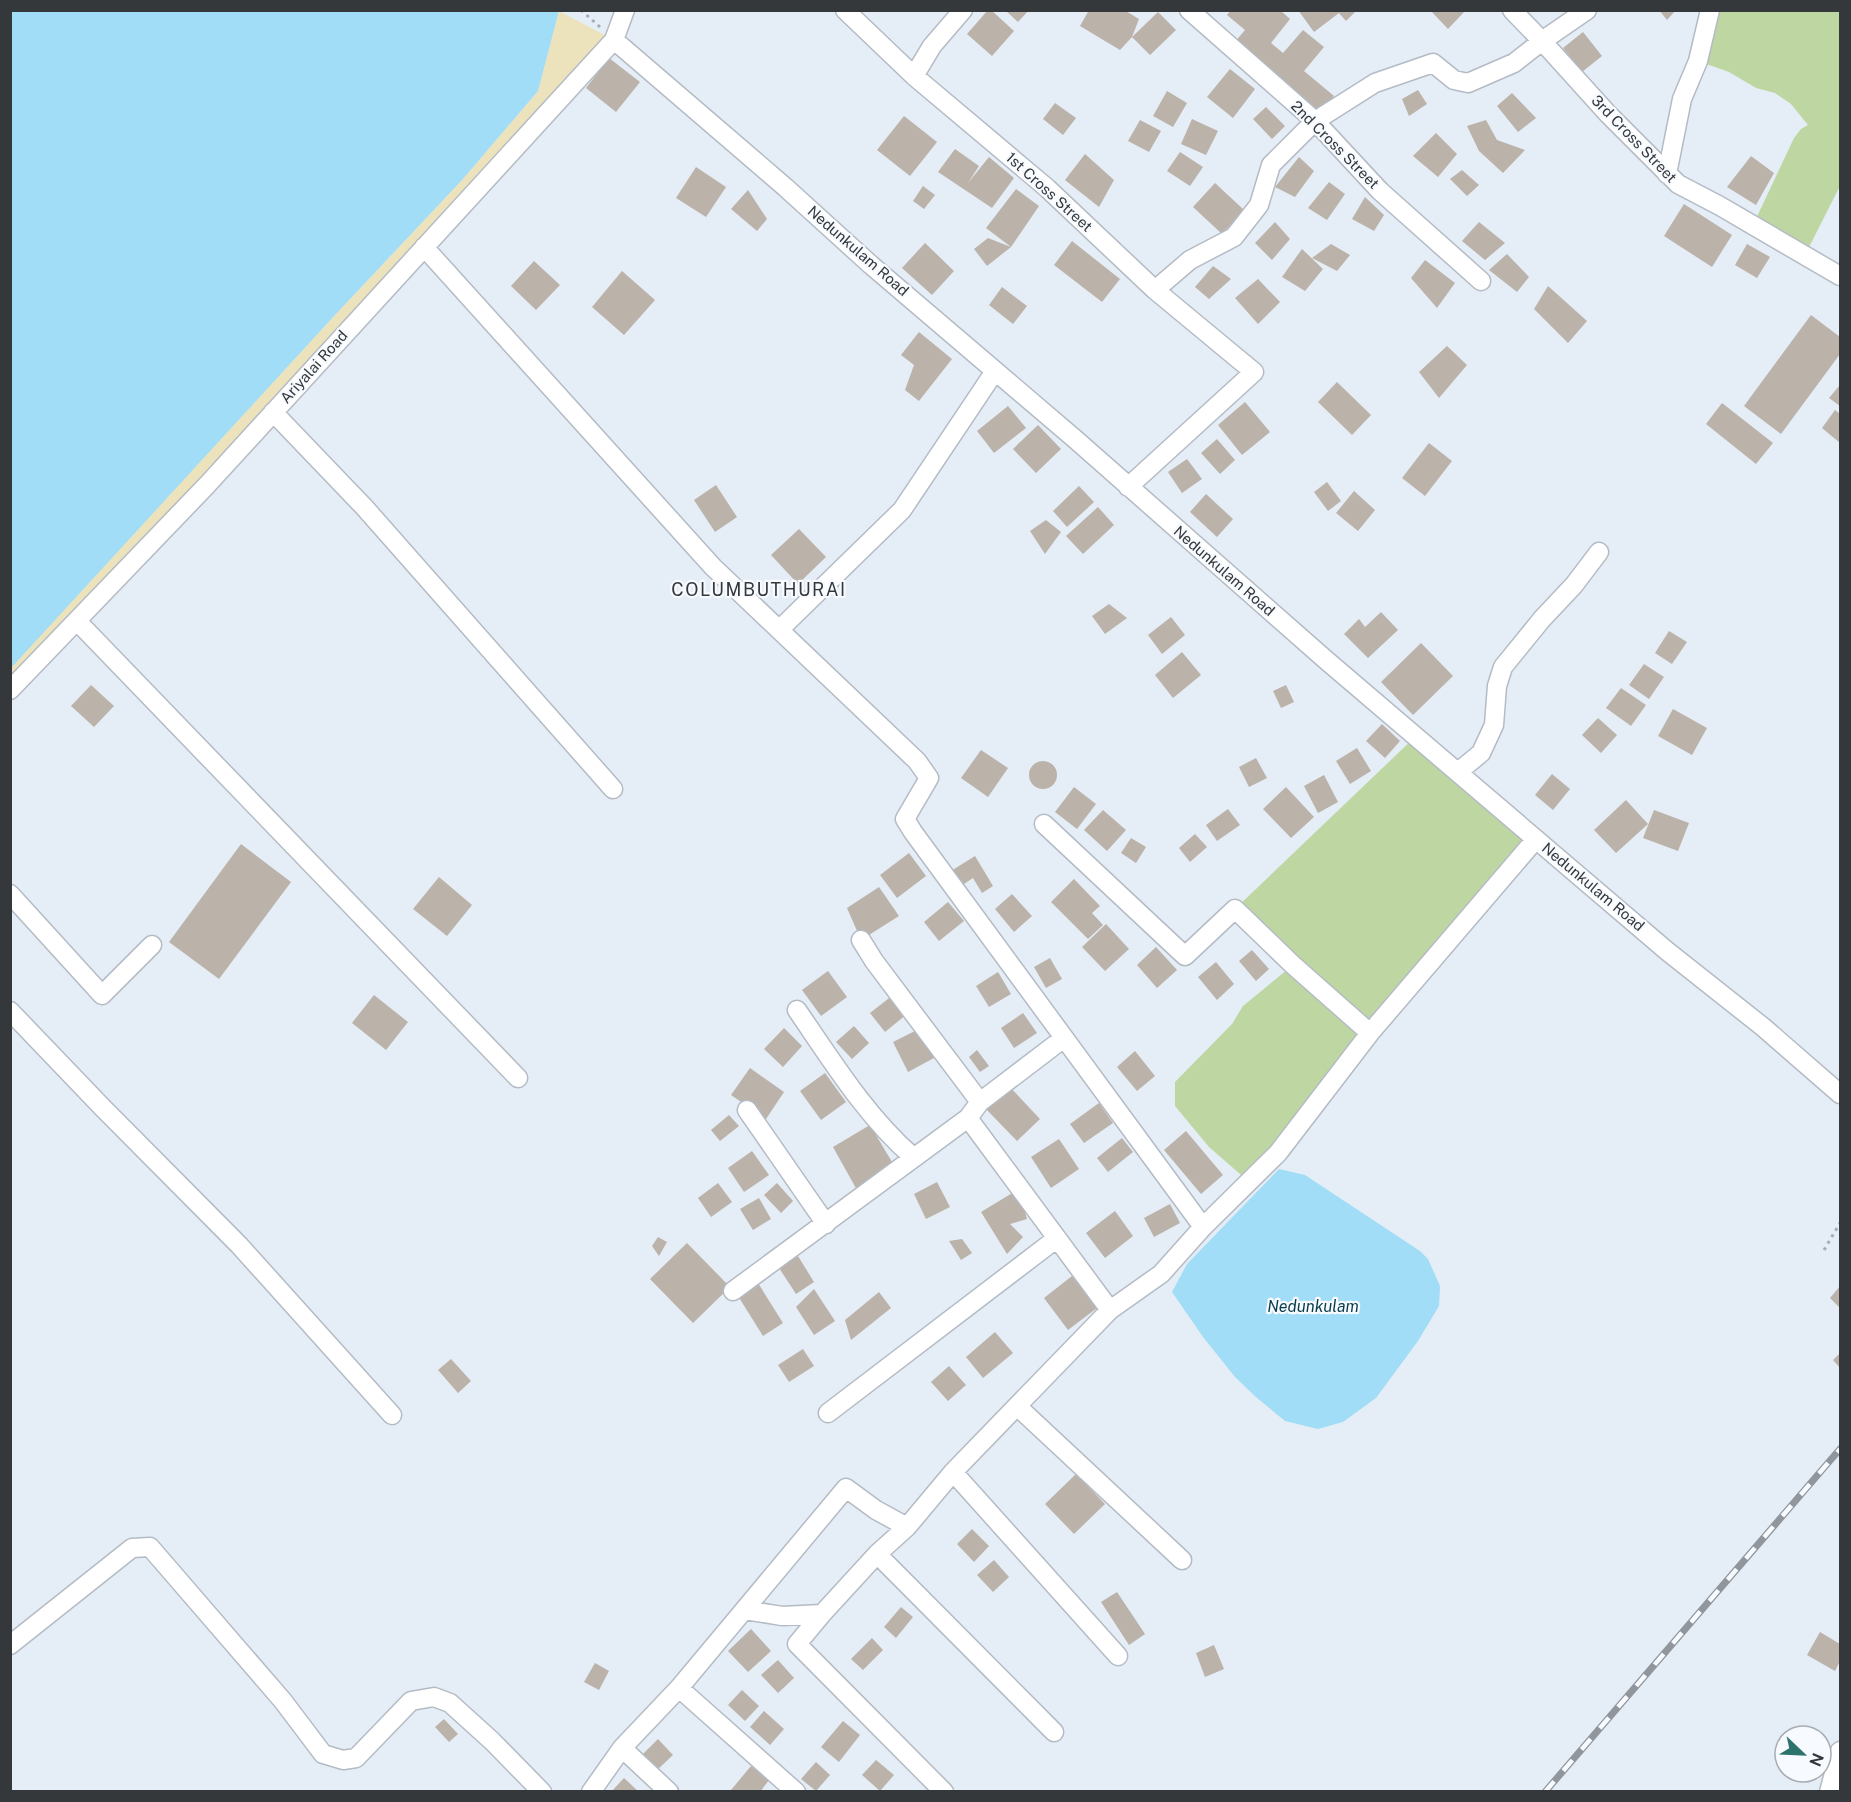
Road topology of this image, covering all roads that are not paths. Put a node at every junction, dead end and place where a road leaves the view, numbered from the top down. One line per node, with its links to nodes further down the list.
1 (625, 10): 8 (street)
2 (845, 10): 10 (street, 1st Cross Street)
3 (963, 10): 10 (street)
4 (1189, 10): 11 (street, 2nd Cross Street)
5 (1512, 10): 9 (street, 3rd Cross Street)
6 (1587, 10): 9 (street)
7 (1710, 10): 12 (street)
8 (614, 40): 13 (street, Ariyalai Road); 17 (street, Nedunkulam Road)
9 (1542, 41): 11 (street); 12 (street, 3rd Cross Street)
10 (914, 76): 16 (street, 1st Cross Street)
11 (1315, 121): 15 (street, 2nd Cross Street); 16 (street)
12 (1667, 174): 14 (street, 3rd Cross Street)
13 (424, 247): 18 (street, Ariyalai Road); 22 (street)
14 (1840, 276)
15 (1481, 281)
16 (1155, 290): 19 (street, 1st Cross Street)
17 (995, 371): 19 (street, Nedunkulam Road); 22 (street)
18 (273, 412): 21 (street, Ariyalai Road); 25 (street)
19 (1128, 487): 24 (street, Nedunkulam Road)
20 (1599, 552): 24 (street)
21 (76, 621): 23 (street, Ariyalai Road); 35 (street)
22 (780, 629): 34 (street)
23 (10, 690)
24 (1458, 772): 27 (street, Nedunkulam Road)
25 (613, 789)
26 (1044, 824): 33 (street)
27 (1536, 839): 33 (street); 36 (street, Nedunkulam Road)
28 (10, 894): 30 (street)
29 (861, 940): 37 (street)
30 (152, 945)
31 (797, 1010): 40 (street)
32 (10, 1011): 48 (street)
33 (1370, 1033): 42 (street)
34 (1064, 1038): 37 (street); 42 (street)
35 (518, 1078)
36 (1840, 1094)
37 (980, 1102): 39 (street)
38 (747, 1110): 41 (street)
39 (968, 1118): 40 (street); 43 (street)
40 (913, 1157): 41 (street)
41 (826, 1224): 44 (street)
42 (1203, 1227): 45 (street)
43 (1056, 1239): 45 (street); 47 (street)
44 (733, 1292)
45 (1110, 1310): 46 (street)
46 (1017, 1406): 49 (street); 52 (street)
47 (828, 1413)
48 (392, 1415)
49 (953, 1472): 50 (street); 56 (street)
50 (907, 1527): 51 (street); 53 (street)
51 (877, 1554): 54 (street); 58 (street)
52 (1182, 1560)
53 (745, 1610): 54 (street); 57 (street)
54 (822, 1614): 65 (street)
55 (10, 1645): 61 (street)
56 (1118, 1656)
57 (679, 1688): 59 (street); 64 (street)
58 (1054, 1732)
59 (622, 1748): 62 (street); 63 (street)
60 (1840, 1751): 66 (street)
61 (542, 1791)
62 (591, 1791)
63 (669, 1791)
64 (796, 1791)
65 (944, 1791)
66 (1829, 1791)

